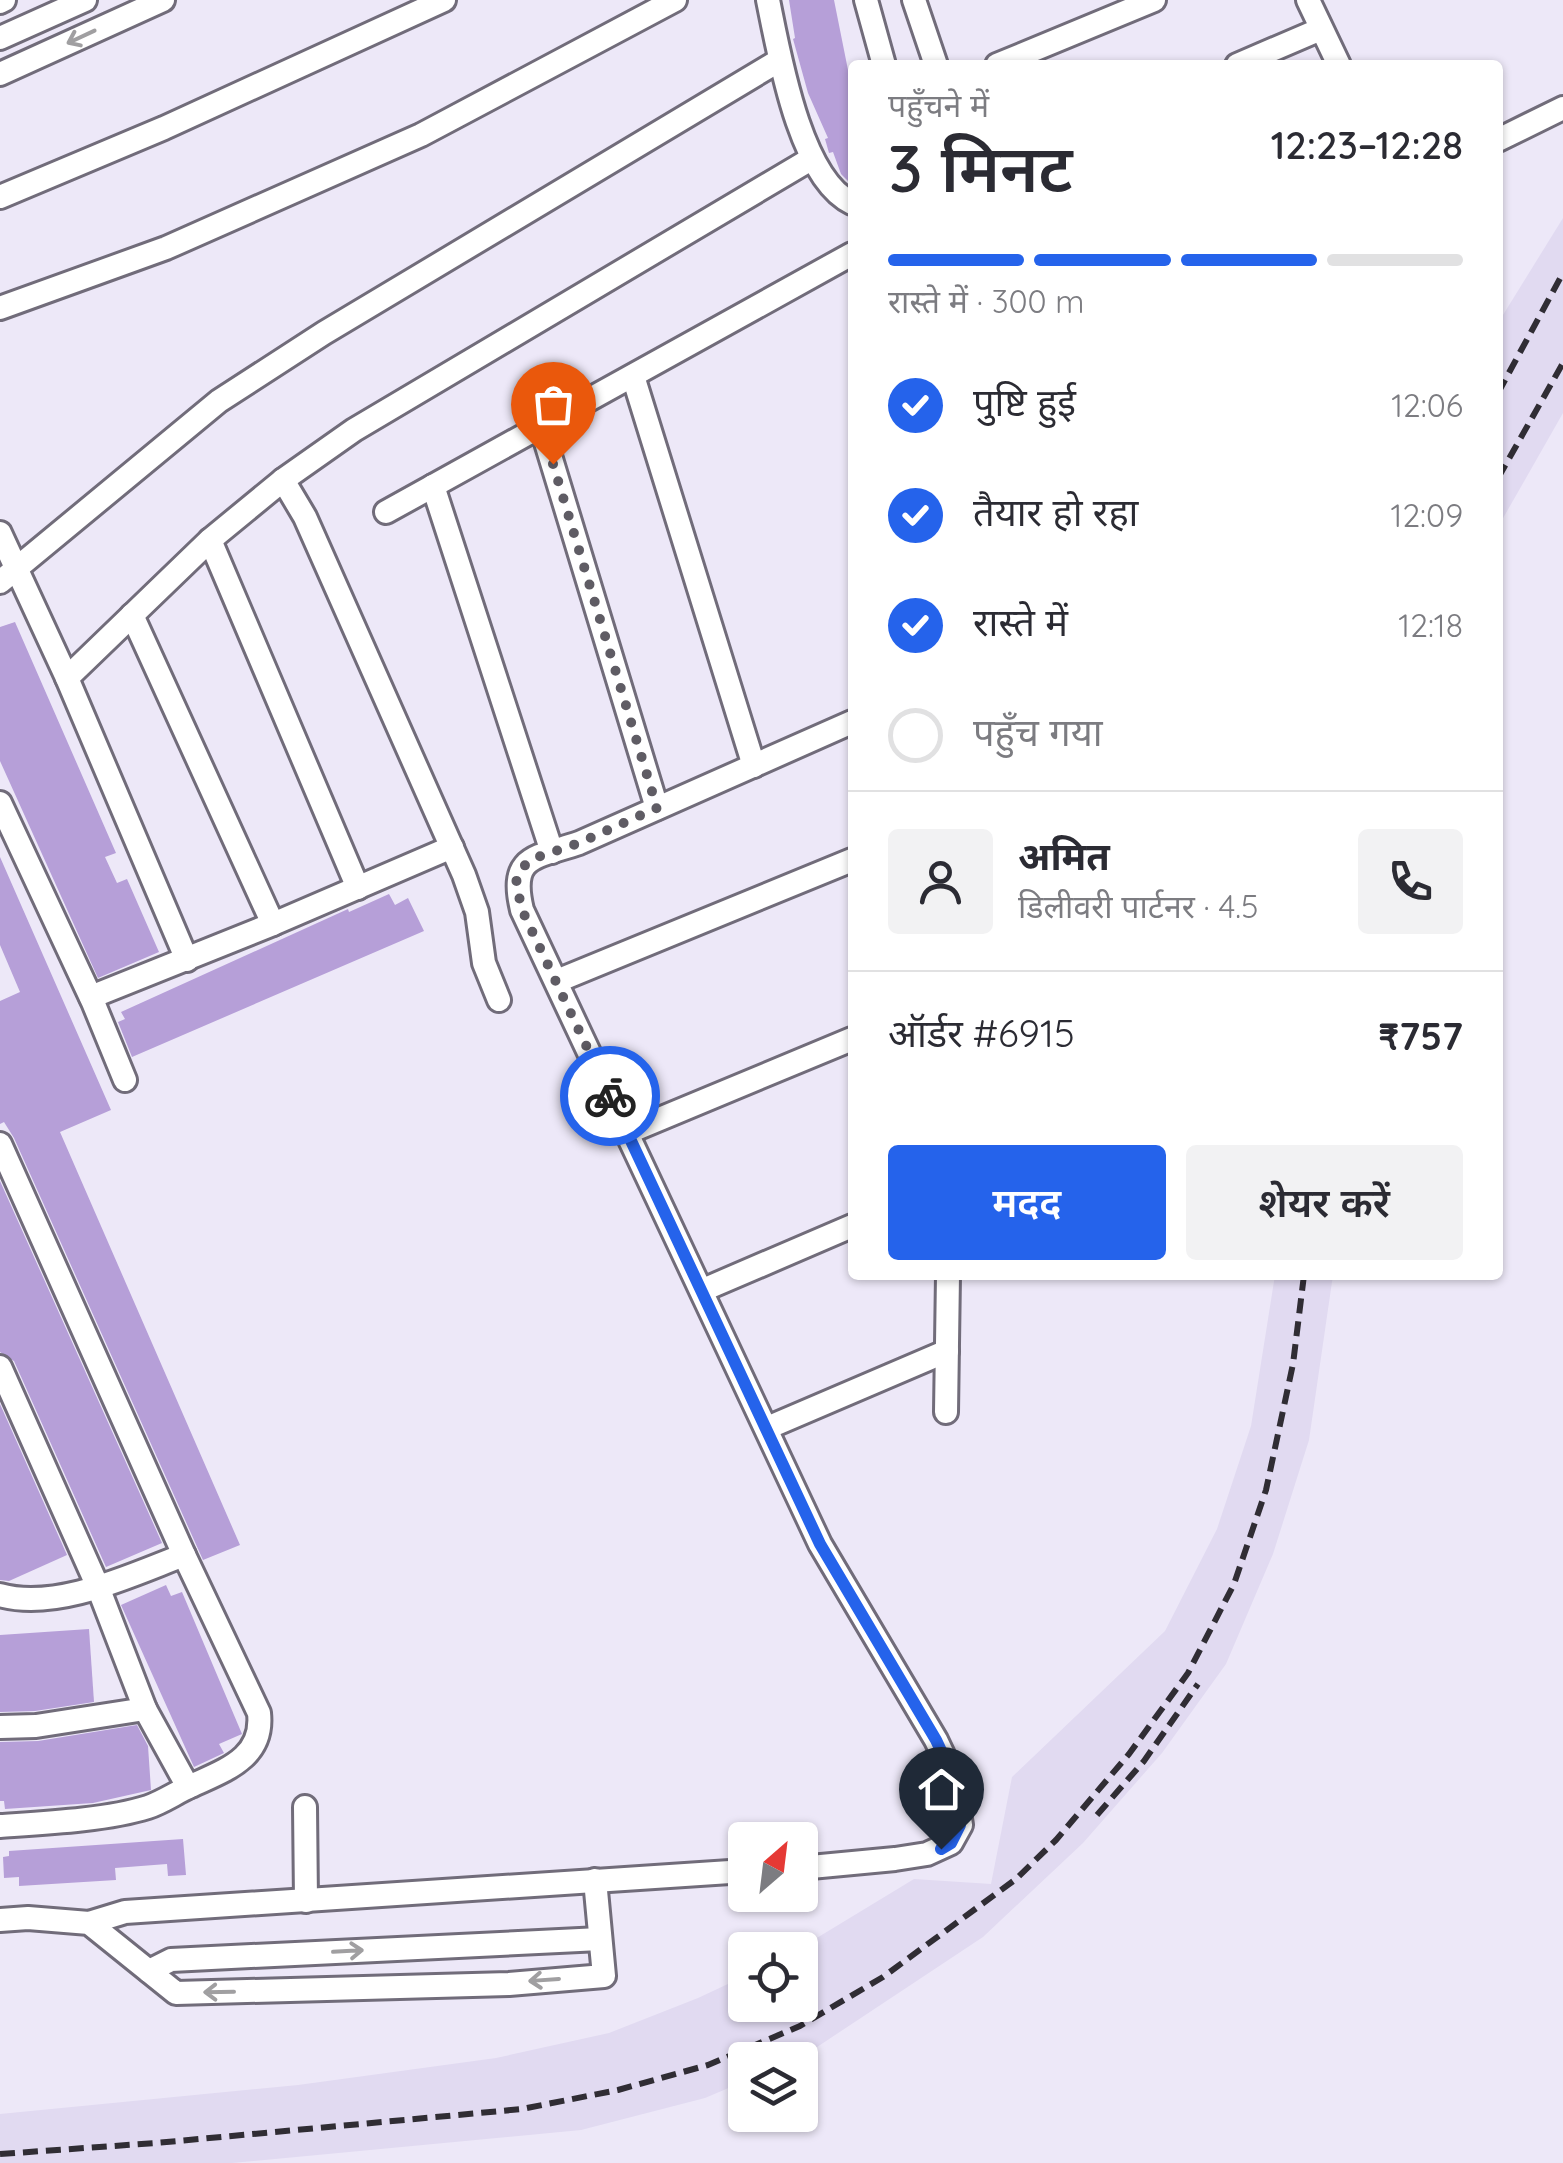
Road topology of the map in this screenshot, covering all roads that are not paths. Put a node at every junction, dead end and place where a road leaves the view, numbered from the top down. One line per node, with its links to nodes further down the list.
1 (85, 0): 12 (street)
2 (163, 0): 19 (street, one-way to 19)
3 (444, 0): 23 (street)
4 (675, 0): 26 (street)
5 (768, 0): 13 (street)
6 (866, 0): 14 (street)
7 (914, 0): 15 (street)
8 (1154, 0): 10 (street)
9 (1308, 0): 11 (street)
10 (1114, 8): 16 (street)
11 (1320, 29): 17 (street); 18 (street)
12 (0, 38)
13 (780, 60): 22 (street); 34 (street)
14 (883, 60)
15 (934, 60)
16 (1008, 60)
17 (1254, 60)
18 (1336, 60)
19 (0, 74)
20 (1563, 108): 21 (street)
21 (1503, 138)
22 (811, 159): 24 (street); 29 (street)
23 (0, 197)
24 (848, 201)
25 (848, 256): 27 (street)
26 (0, 308)
27 (633, 376): 28 (street); 38 (street)
28 (541, 426): 30 (street); 40 (street)
29 (282, 480): 33 (street); 41 (street)
30 (433, 486): 31 (street); 42 (street)
31 (386, 512)
32 (0, 534): 34 (street)
33 (210, 540): 35 (street); 44 (street)
34 (8, 575): 36 (street)
35 (132, 615): 36 (street); 45 (street)
36 (68, 678): 46 (street)
37 (848, 724): 38 (street)
38 (754, 766): 40 (street)
39 (0, 803): 48 (street)
40 (657, 808): 42 (street)
41 (452, 847): 44 (street); 49 (street)
42 (552, 852): 47 (street)
43 (848, 862): 47 (street)
44 (358, 888): 45 (street)
45 (273, 924): 46 (street)
46 (186, 960): 48 (street)
47 (557, 981): 52 (street)
48 (91, 997): 51 (street)
49 (500, 1000)
50 (848, 1040): 52 (street)
51 (125, 1080)
52 (626, 1133): 56 (street)
53 (0, 1144): 61 (street)
54 (848, 1228): 56 (street)
55 (948, 1280): 57 (street)
56 (702, 1290): 60 (street)
57 (947, 1352): 59 (street); 60 (street)
58 (0, 1367): 62 (street)
59 (946, 1412)
60 (767, 1428): 69 (street)
61 (184, 1555): 62 (street); 66 (street)
62 (98, 1587): 63 (street); 64 (street)
63 (0, 1596)
64 (146, 1709): 65 (street); 66 (street)
65 (0, 1728)
66 (188, 1787): 68 (street)
67 (305, 1807): 72 (street)
68 (0, 1826)
69 (818, 1866)
70 (728, 1872): 71 (street)
71 (595, 1880): 72 (street); 75 (street)
72 (306, 1901): 74 (street)
73 (0, 1920): 74 (street)
74 (89, 1923): 76 (street)
75 (600, 1939): 76 (street, one-way to 75); 76 (street, one-way to 76)
76 (148, 1971)

